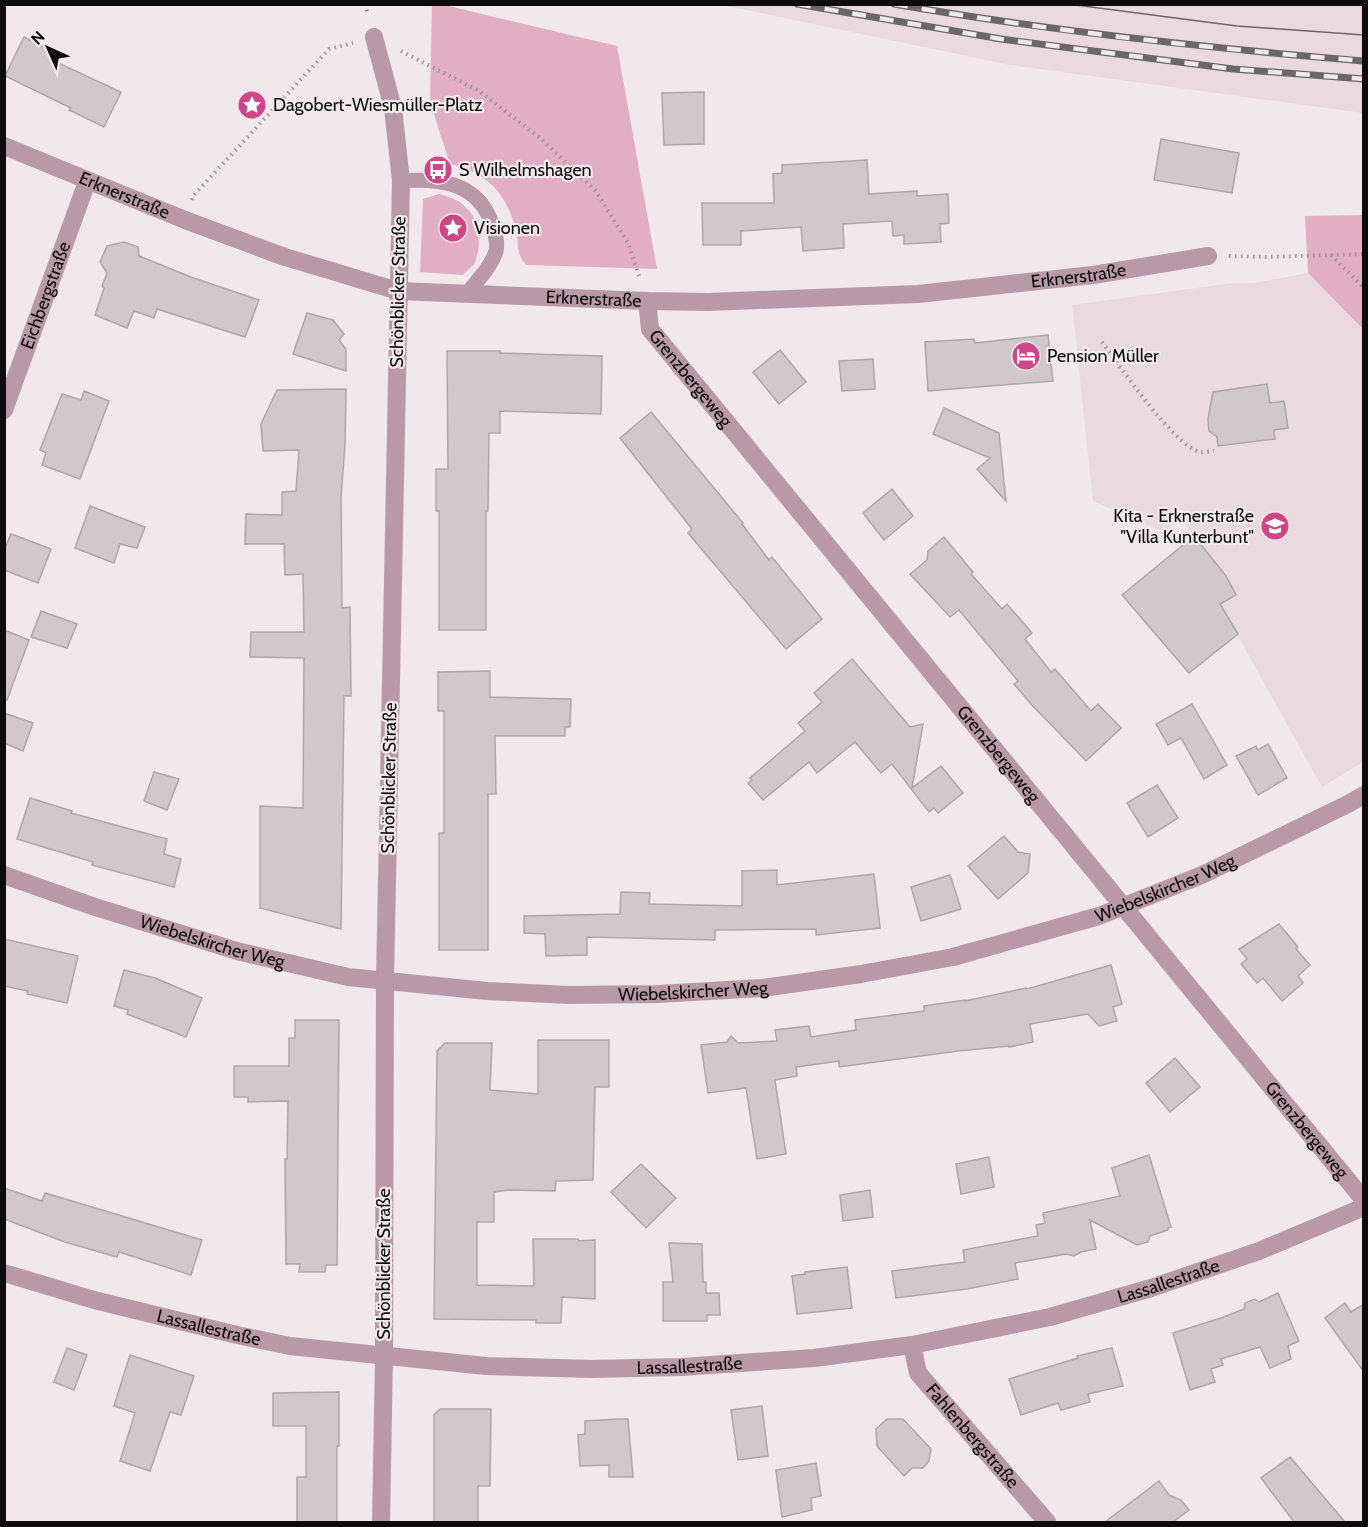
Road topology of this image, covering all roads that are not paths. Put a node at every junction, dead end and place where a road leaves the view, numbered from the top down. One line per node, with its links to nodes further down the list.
1 (374, 37): 3 (street, Schönblicker Straße)
2 (4, 146): 4 (street, Erknerstraße)
3 (401, 181): 6 (street, Schönblicker Straße); 7 (lane)
4 (87, 182): 6 (street, Erknerstraße); 9 (street, Eichbergstraße)
5 (1208, 256): 8 (street, Erknerstraße)
6 (398, 291): 7 (street, Erknerstraße); 13 (street, Schönblicker Straße)
7 (467, 293): 8 (street, Erknerstraße)
8 (647, 302): 12 (street, Grenzbergeweg)
9 (4, 410)
10 (1364, 795): 12 (street, Wiebelskircher Weg)
11 (4, 875): 13 (street, Wiebelskircher Weg)
12 (1124, 906): 13 (street, Wiebelskircher Weg); 14 (street, Grenzbergeweg)
13 (385, 980): 18 (street, Schönblicker Straße)
14 (1364, 1200)
15 (1364, 1207): 17 (street, Lassallestraße)
16 (4, 1273): 18 (street, Lassallestraße)
17 (912, 1345): 18 (street, Lassallestraße); 20 (street, Fahlenbergstraße)
18 (384, 1357): 19 (street, Schönblicker Straße)
19 (381, 1522)
20 (1047, 1522)

